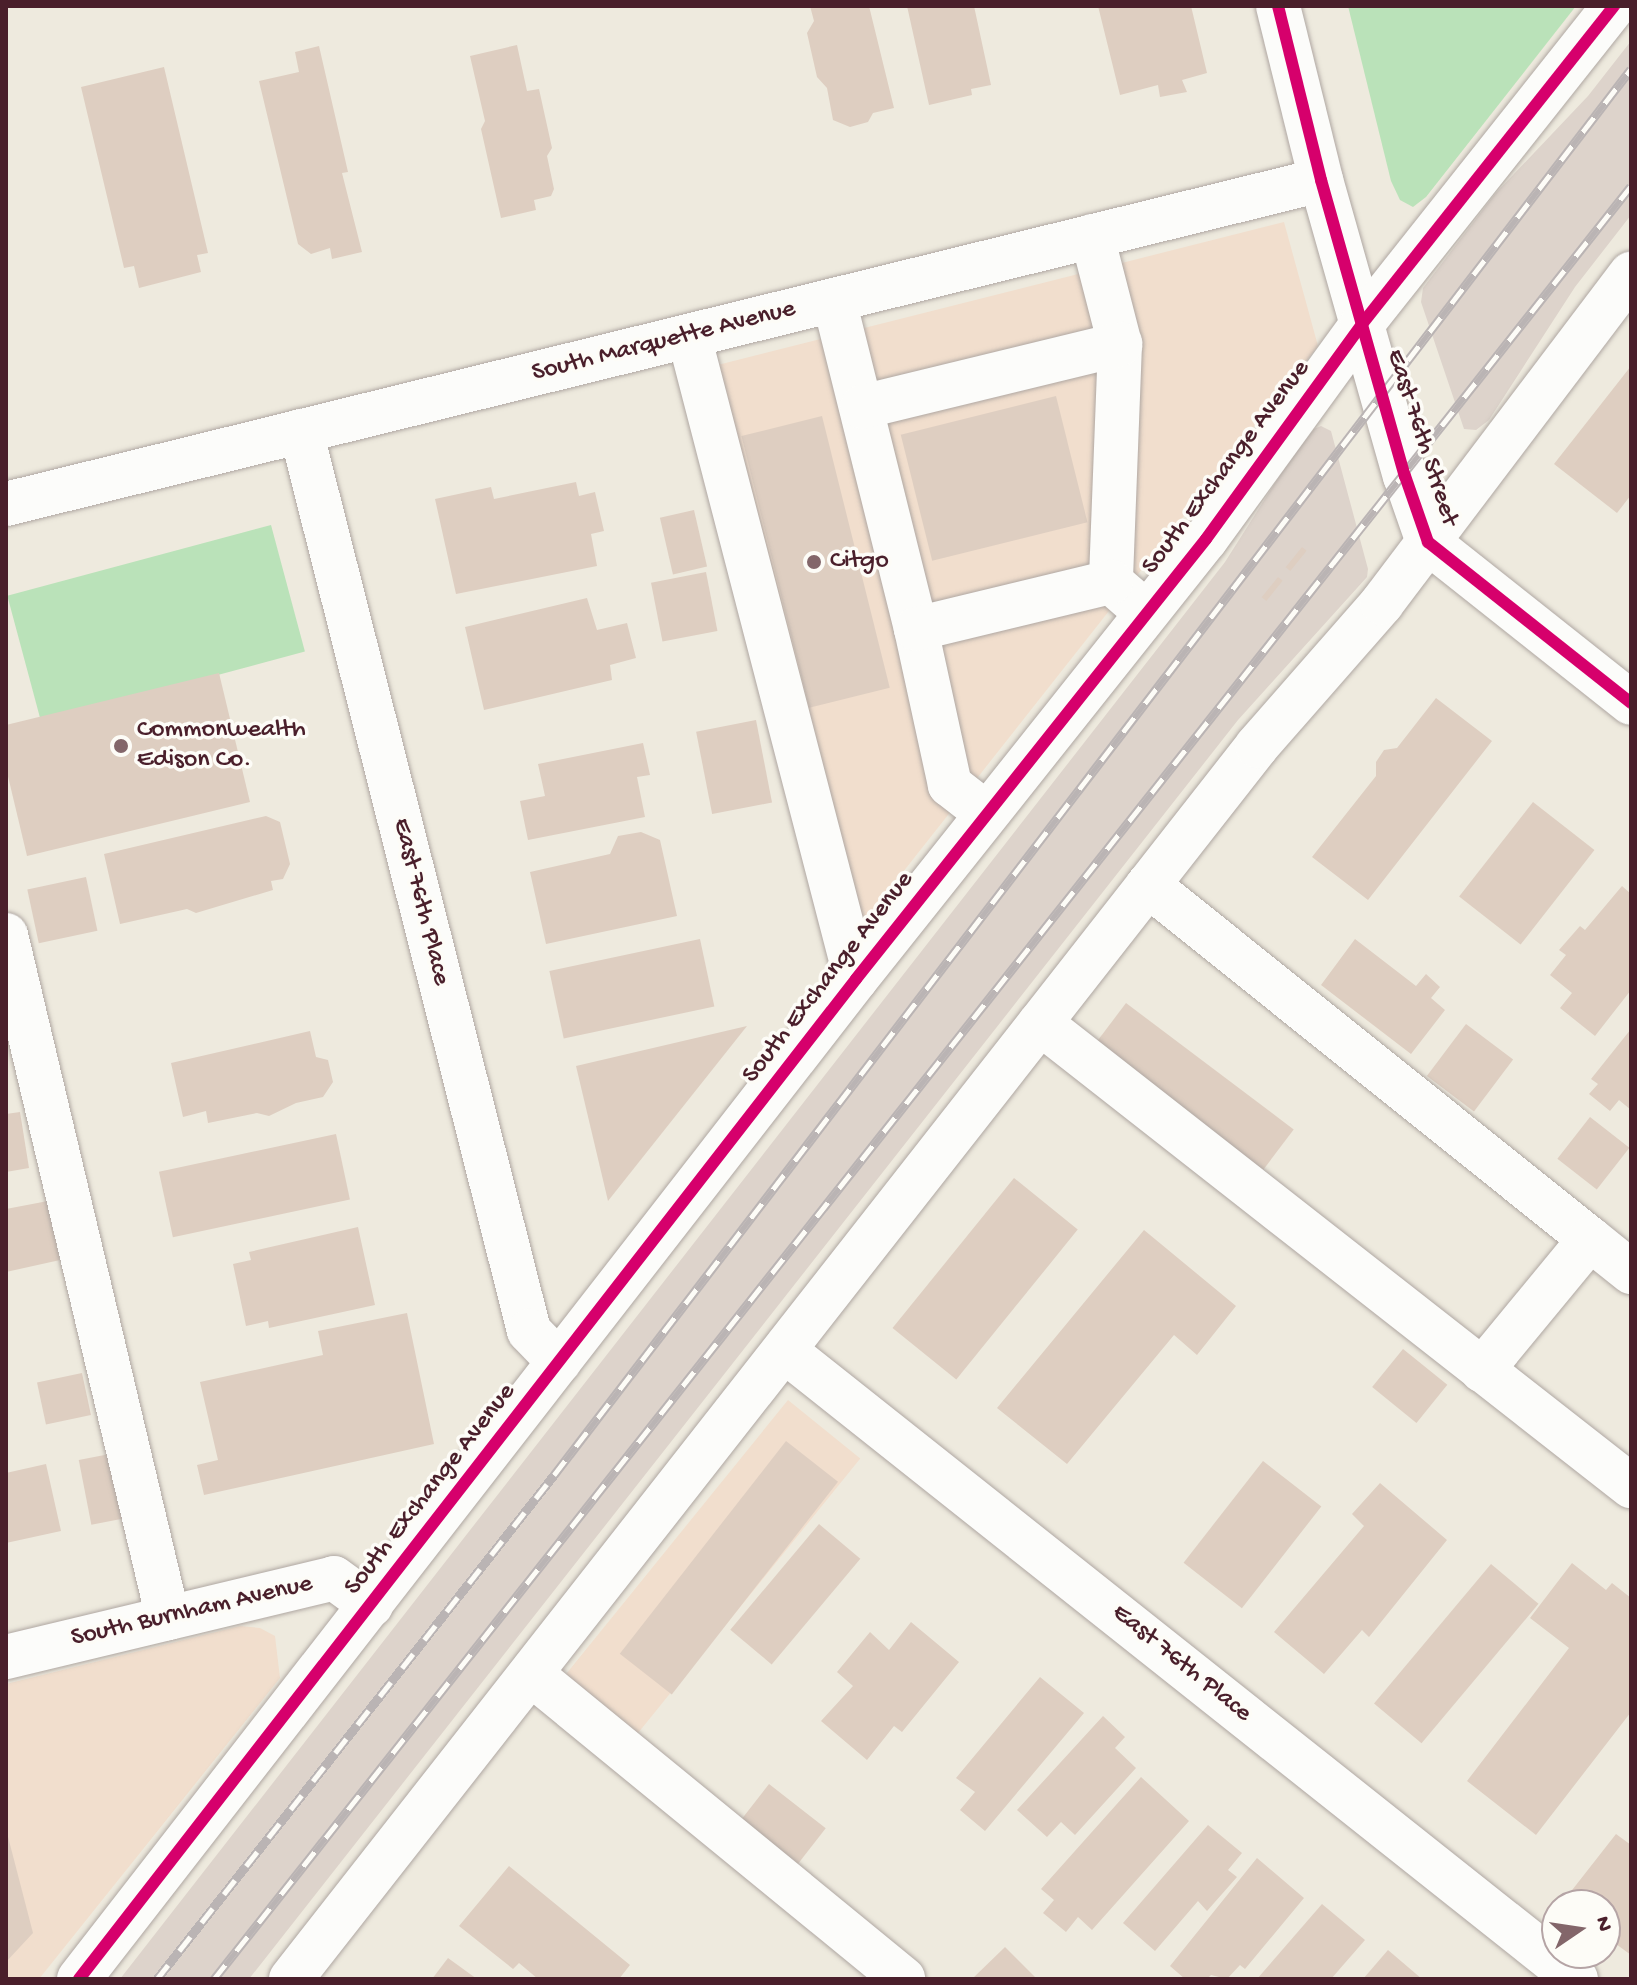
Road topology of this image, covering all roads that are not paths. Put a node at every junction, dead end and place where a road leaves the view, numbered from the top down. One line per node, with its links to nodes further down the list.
1 (1278, 6): 3 (street, East 76th Street)
2 (1614, 6): 7 (street, South Exchange Avenue)
3 (1321, 180): 4 (street, South Marquette Avenue); 7 (street, East 76th Street)
4 (1092, 236): 6 (street, South Marquette Avenue); 9 (street)
5 (1631, 274): 13 (street)
6 (834, 300): 8 (street, South Marquette Avenue); 10 (street)
7 (1362, 324): 13 (street, East 76th Street); 15 (street, South Exchange Avenue)
8 (689, 336): 11 (street, South Marquette Avenue); 21 (street)
9 (1120, 344): 10 (street); 14 (street)
10 (862, 407): 16 (street)
11 (301, 431): 12 (street, South Marquette Avenue); 26 (street, East 76th Place)
12 (6, 504)
13 (1428, 542): 17 (street, East 76th Street); 19 (street)
14 (1111, 582): 15 (street); 16 (street)
15 (1146, 611): 18 (street, South Exchange Avenue)
16 (916, 629): 18 (street)
17 (1631, 703)
18 (986, 813): 21 (street, South Exchange Avenue)
19 (1148, 885): 22 (street); 23 (street)
20 (6, 935): 30 (street)
21 (856, 979): 26 (street, South Exchange Avenue)
22 (1040, 1023): 25 (street); 27 (street)
23 (1590, 1239): 24 (street); 27 (street)
24 (1631, 1272)
25 (785, 1351): 32 (street); 36 (street, East 76th Place)
26 (559, 1362): 29 (street, South Exchange Avenue)
27 (1482, 1370): 28 (street)
28 (1631, 1486)
29 (371, 1605): 30 (street, South Burnham Avenue); 33 (street, South Exchange Avenue)
30 (168, 1618): 31 (street, South Burnham Avenue)
31 (6, 1657)
32 (531, 1674): 34 (street); 35 (street)
33 (79, 1979)
34 (291, 1979)
35 (903, 1979)
36 (1576, 1979)

